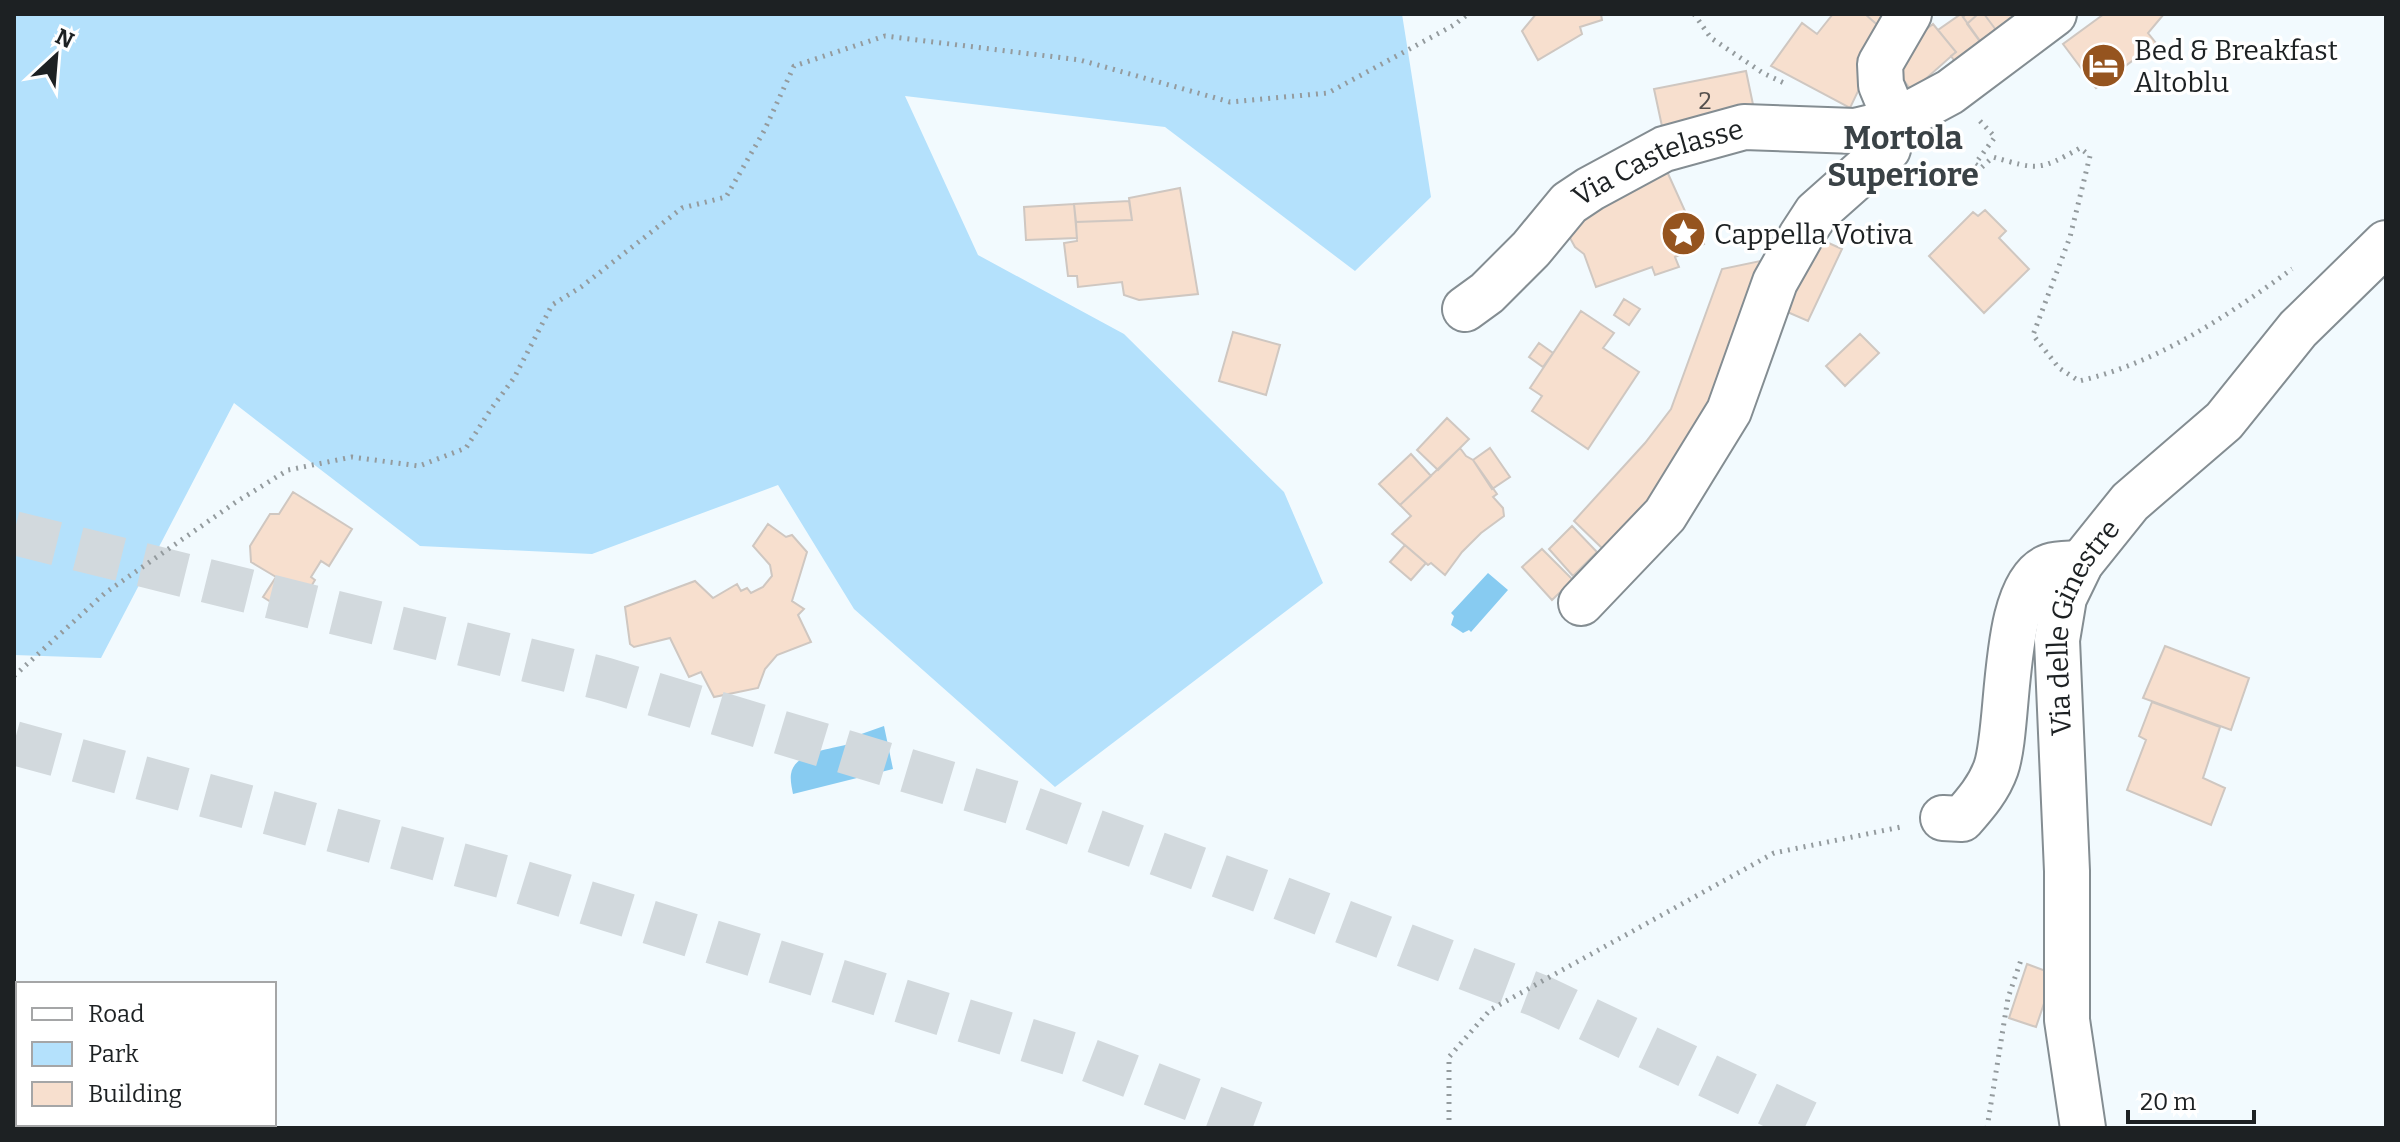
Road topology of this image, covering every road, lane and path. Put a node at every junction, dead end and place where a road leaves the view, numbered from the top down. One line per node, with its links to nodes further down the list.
1 (1468, 14): 13 (path)
2 (1694, 14): 5 (path)
3 (1909, 14): 6 (street)
4 (2054, 14): 6 (street)
5 (1786, 84)
6 (1896, 121): 10 (street, Via Castelasse); 12 (street)
7 (1995, 137): 9 (path)
8 (2386, 243): 11 (street, Via delle Ginestre)
9 (2298, 266)
10 (1465, 309)
11 (2081, 563): 14 (street); 18 (street, Via delle Ginestre)
12 (1581, 603)
13 (14, 676)
14 (1943, 818): 16 (path)
15 (2023, 951): 17 (path)
16 (1449, 1128)
17 (1987, 1128)
18 (2083, 1128)

